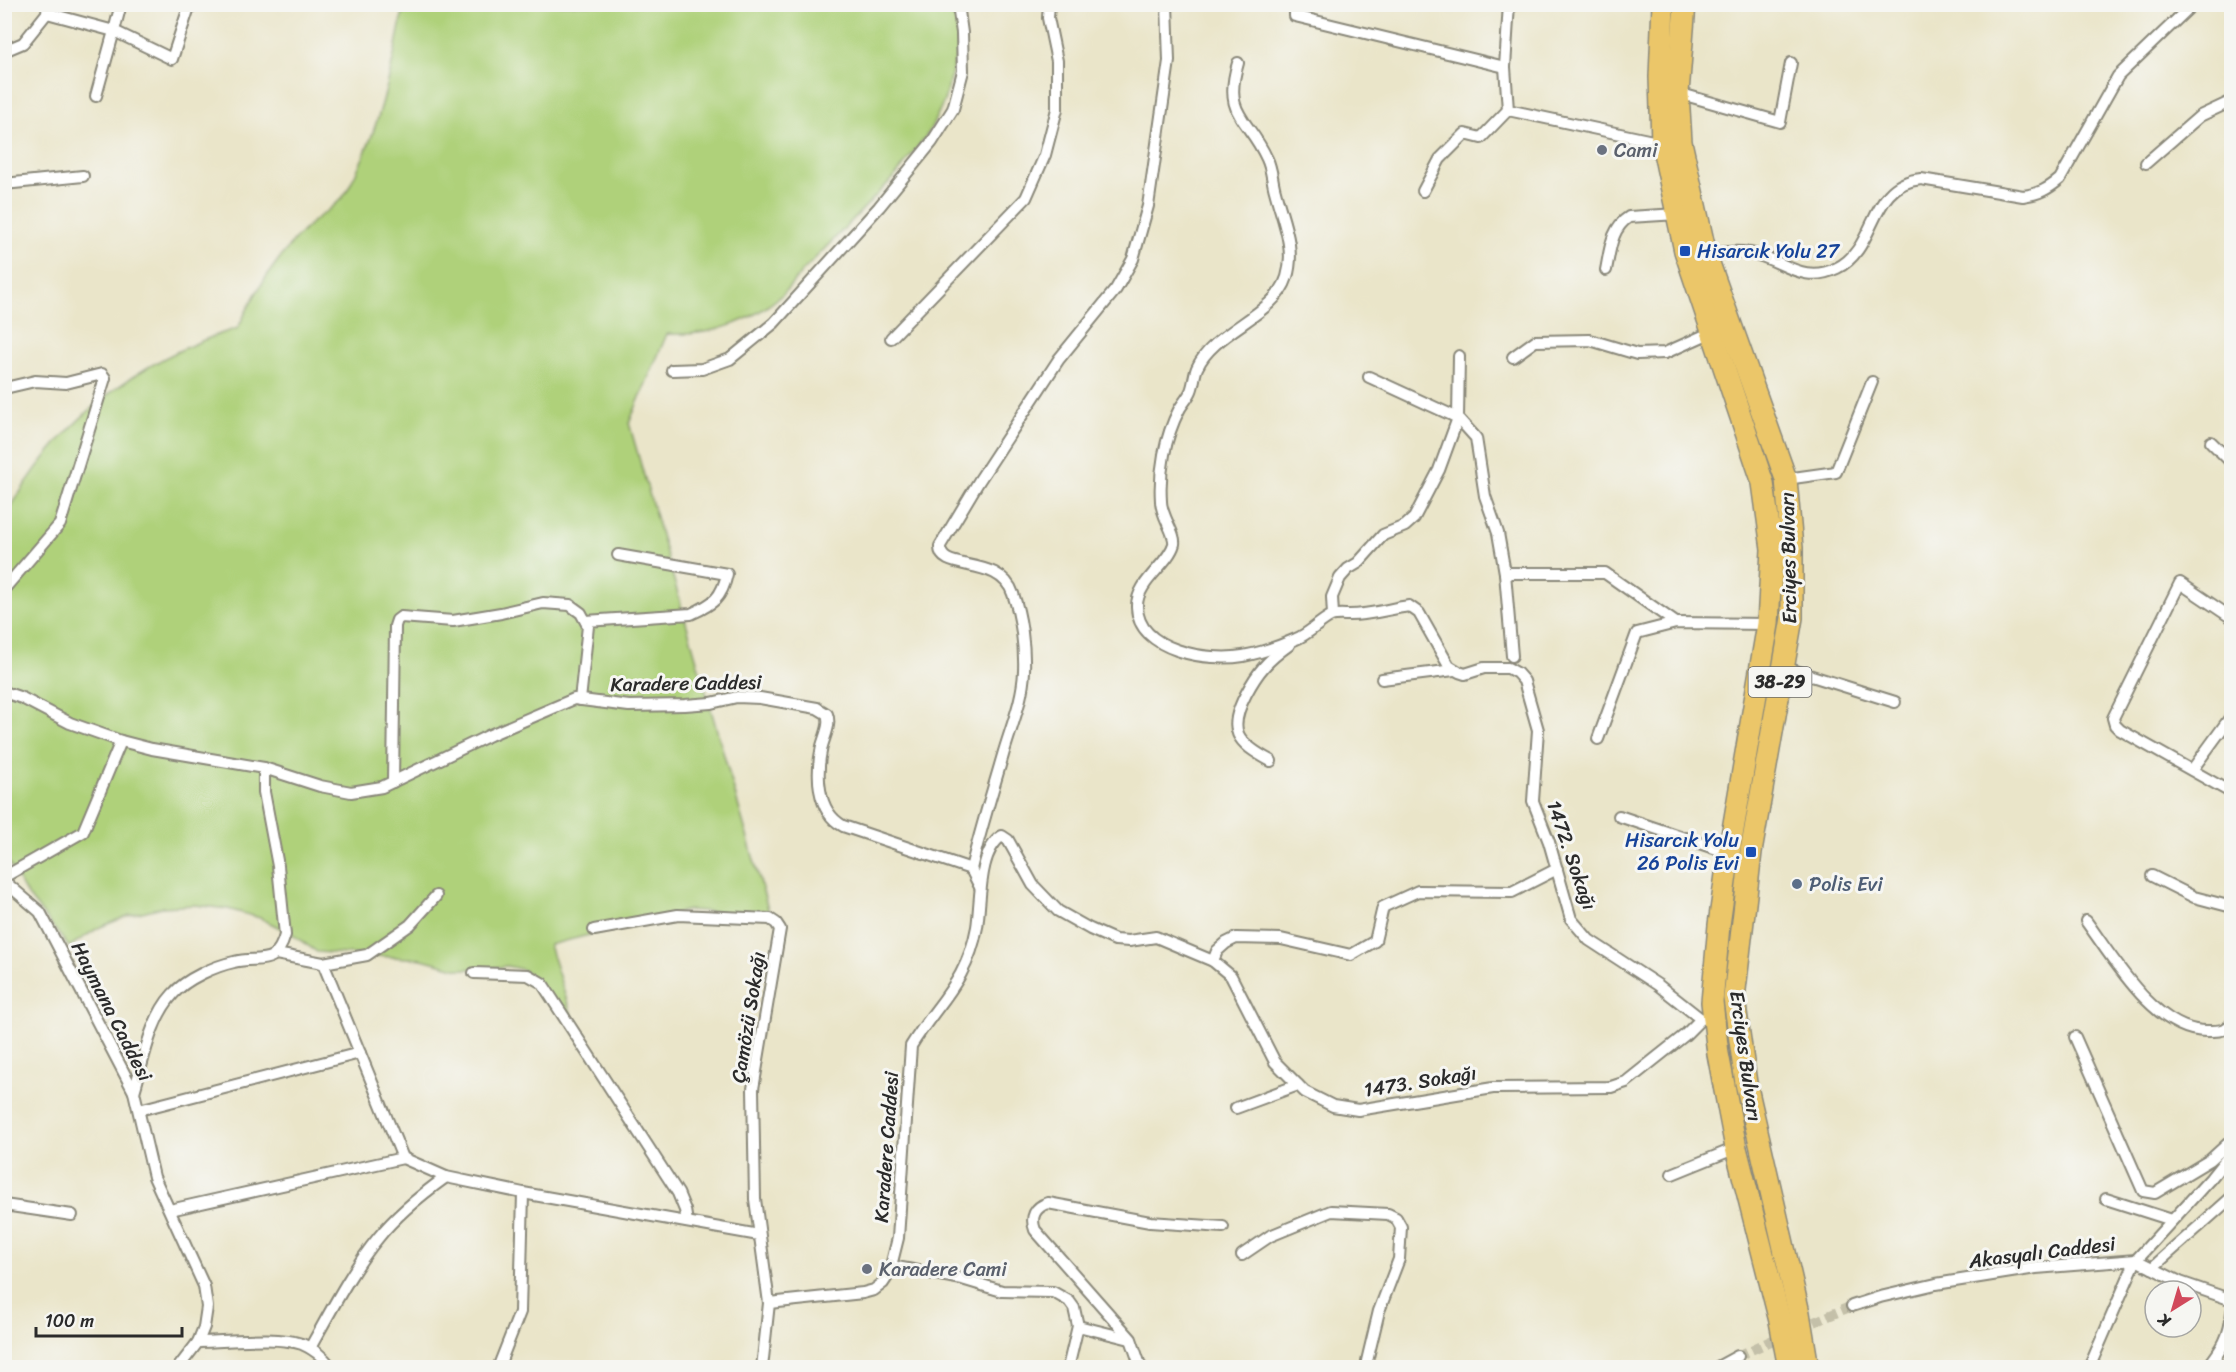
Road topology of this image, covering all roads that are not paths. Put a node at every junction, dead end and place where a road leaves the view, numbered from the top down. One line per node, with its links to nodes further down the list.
1 (121, 4): 12 (street)
2 (190, 4): 12 (street)
3 (958, 4): 33 (street)
4 (1050, 4): 30 (street)
5 (1167, 4): 69 (street)
6 (1295, 4): 16 (street)
7 (1509, 4): 16 (street)
8 (1663, 4): 21 (highway, Erciyes Bulvarı / 38-29)
9 (1684, 4): 17 (highway, Erciyes Bulvarı / 38-29)
10 (2193, 4): 27 (street)
11 (47, 9): 12 (street); 13 (street)
12 (114, 31): 18 (street)
13 (4, 51)
14 (1238, 63): 49 (street)
15 (1791, 63): 17 (street)
16 (1505, 67): 20 (street)
17 (1678, 93): 27 (highway, Erciyes Bulvarı / 38-29)
18 (96, 96)
19 (2232, 101): 22 (street)
20 (1508, 110): 21 (street); 25 (street)
21 (1662, 143): 26 (highway, Erciyes Bulvarı / 38-29)
22 (2146, 163)
23 (83, 176): 24 (street)
24 (4, 184)
25 (1423, 191)
26 (1678, 214): 28 (street); 29 (highway, Erciyes Bulvarı / 38-29)
27 (1706, 255): 40 (highway, Erciyes Bulvarı / 38-29)
28 (1606, 270)
29 (1712, 332): 32 (street); 48 (highway, Erciyes Bulvarı / 38-29)
30 (891, 338)
31 (1458, 356): 37 (street)
32 (1513, 357)
33 (672, 370)
34 (1369, 377): 37 (street)
35 (1872, 382): 40 (street)
36 (5, 388): 43 (street)
37 (1458, 418): 42 (street); 44 (street)
38 (2211, 442): 39 (street)
39 (2232, 463)
40 (1786, 479): 51 (highway, Erciyes Bulvarı / 38-29)
41 (618, 555): 46 (street)
42 (1505, 573): 47 (street); 50 (street)
43 (4, 589)
44 (1333, 615): 49 (street); 52 (street)
45 (2232, 618): 64 (street)
46 (586, 621): 57 (street); 65 (street)
47 (1676, 623): 48 (street); 60 (street)
48 (1768, 624): 68 (highway, Erciyes Bulvarı / 38-29)
49 (1298, 639): 62 (street)
50 (1512, 656)
51 (1783, 667): 58 (street); 129 (highway, Erciyes Bulvarı / 38-29)
52 (1454, 670): 53 (street, 1472. Sokağı); 70 (street, 1472. Sokağı)
53 (1382, 679)
54 (4, 683): 56 (street)
55 (4, 692): 56 (street)
56 (22, 698): 61 (street, Karadere Caddesi)
57 (579, 700): 65 (street, Karadere Caddesi); 69 (street, Karadere Caddesi)
58 (1895, 702)
59 (2232, 715): 64 (street)
60 (1598, 739)
61 (121, 741): 63 (street, Karadere Caddesi); 72 (street)
62 (1271, 761)
63 (264, 768): 65 (street, Karadere Caddesi); 78 (street)
64 (2192, 770): 66 (street)
65 (393, 782)
66 (2232, 793)
67 (1619, 816): 68 (street)
68 (1729, 853): 82 (highway, Erciyes Bulvarı / 38-29)
69 (971, 869): 73 (street)
70 (1557, 869): 79 (street); 82 (street, 1472. Sokağı)
71 (2152, 876): 75 (street)
72 (4, 879): 87 (street, Haymana Caddesi)
73 (980, 887): 79 (street, 1473. Sokağı); 108 (street, Karadere Caddesi)
74 (436, 896): 80 (street)
75 (2232, 907)
76 (2086, 921): 83 (street)
77 (594, 930): 105 (street, Çamözü Sokağı)
78 (276, 954): 80 (street); 87 (street)
79 (1213, 961): 86 (street, 1473. Sokağı)
80 (323, 963): 85 (street)
81 (474, 973): 103 (street)
82 (1707, 1018): 86 (street, 1473. Sokağı); 91 (highway, Erciyes Bulvarı / 38-29)
83 (2232, 1024)
84 (2075, 1037): 90 (street)
85 (360, 1053): 89 (street); 93 (street)
86 (1298, 1085): 88 (street)
87 (134, 1092): 89 (street, Haymana Caddesi)
88 (1236, 1108)
89 (139, 1110): 100 (street, Haymana Caddesi)
90 (2232, 1140)
91 (1737, 1148): 94 (street); 128 (highway, Erciyes Bulvarı / 38-29)
92 (2232, 1152): 102 (street)
93 (403, 1158): 95 (street); 100 (street)
94 (1672, 1174)
95 (446, 1177): 96 (street); 118 (street)
96 (523, 1193): 103 (street); 122 (street)
97 (2232, 1197): 109 (street)
98 (2106, 1199): 102 (street)
99 (4, 1205): 101 (street)
100 (170, 1210): 117 (street, Haymana Caddesi)
101 (72, 1215)
102 (2172, 1220): 107 (street)
103 (687, 1222): 105 (street)
104 (1223, 1227): 116 (street)
105 (759, 1235): 111 (street, Çamözü Sokağı)
106 (1242, 1255): 126 (street)
107 (2136, 1260): 109 (street, Akasyalı Caddesi); 112 (street, Akasyalı Caddesi); 130 (street)
108 (891, 1266): 111 (street, Karadere Caddesi); 114 (street)
109 (2152, 1268): 110 (street, Akasyalı Caddesi)
110 (2232, 1300)
111 (769, 1303): 123 (street)
112 (1852, 1306)
113 (2232, 1312): 115 (street)
114 (1078, 1326): 116 (street); 124 (street)
115 (2231, 1326): 131 (street)
116 (1131, 1339): 125 (street)
117 (198, 1342): 118 (street); 120 (street)
118 (310, 1348): 121 (street)
119 (1738, 1356): 127 (street)
120 (178, 1368)
121 (332, 1368)
122 (498, 1368)
123 (762, 1368)
124 (1068, 1368)
125 (1141, 1368)
126 (1368, 1368)
127 (1716, 1368)
128 (1789, 1368)
129 (1808, 1368)
130 (2089, 1368)
131 (2207, 1368)

